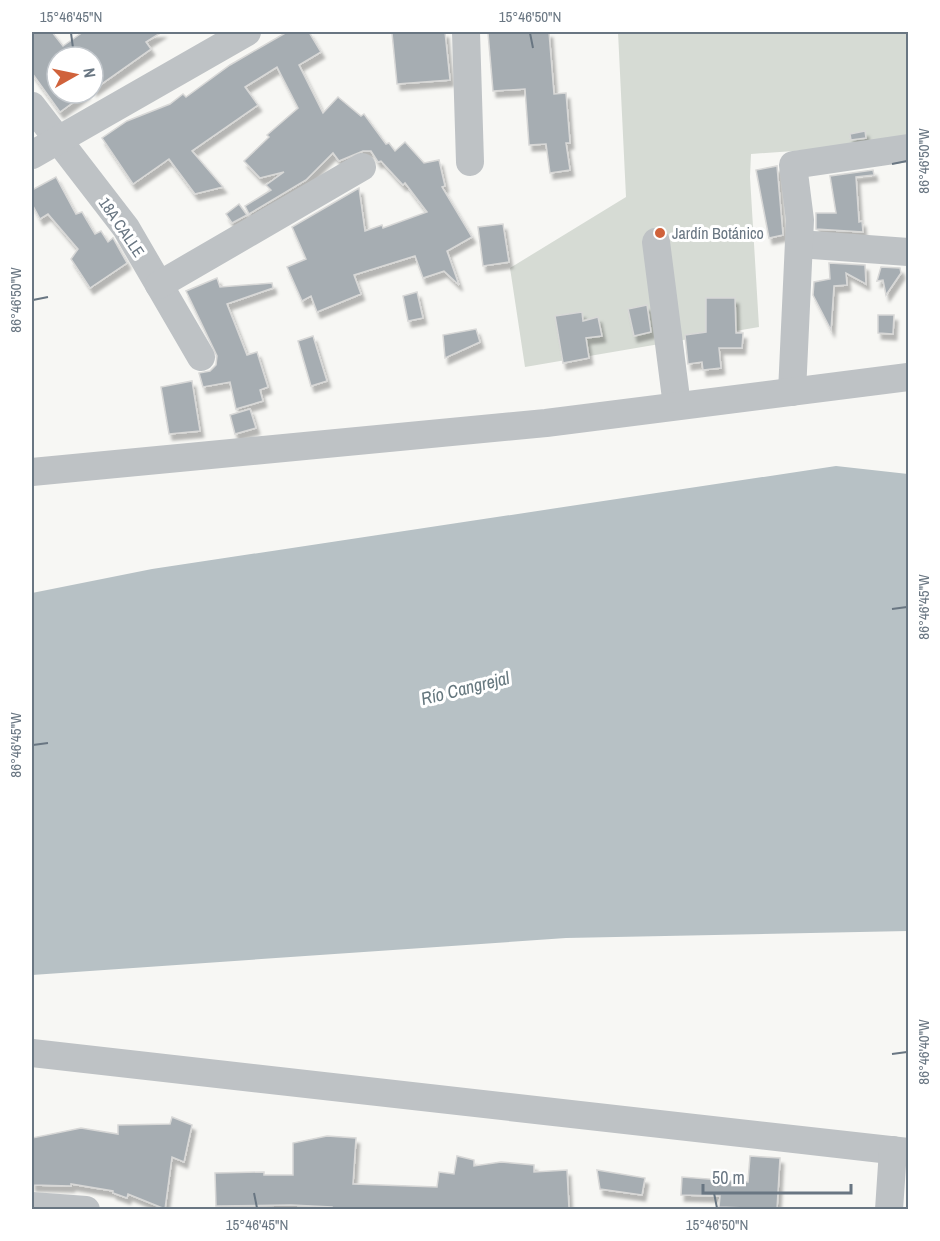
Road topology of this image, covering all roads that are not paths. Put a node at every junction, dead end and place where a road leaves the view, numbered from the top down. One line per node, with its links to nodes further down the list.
1 (247, 32): 4 (street)
2 (466, 32): 7 (street)
3 (32, 106): 4 (street, 18A CALLE)
4 (59, 140): 6 (street); 12 (street, 18A CALLE)
5 (909, 148): 10 (street)
6 (32, 155)
7 (470, 162)
8 (362, 167): 12 (street)
9 (656, 242): 16 (street)
10 (799, 244): 11 (street); 15 (street)
11 (909, 252)
12 (159, 285): 13 (street, 18A CALLE)
13 (201, 357)
14 (909, 377): 15 (street)
15 (792, 392): 16 (street)
16 (676, 406): 17 (street)
17 (32, 472)
18 (32, 1053): 19 (street)
19 (901, 1151): 22 (street)
20 (32, 1206): 21 (street)
21 (86, 1209)
22 (889, 1209)

